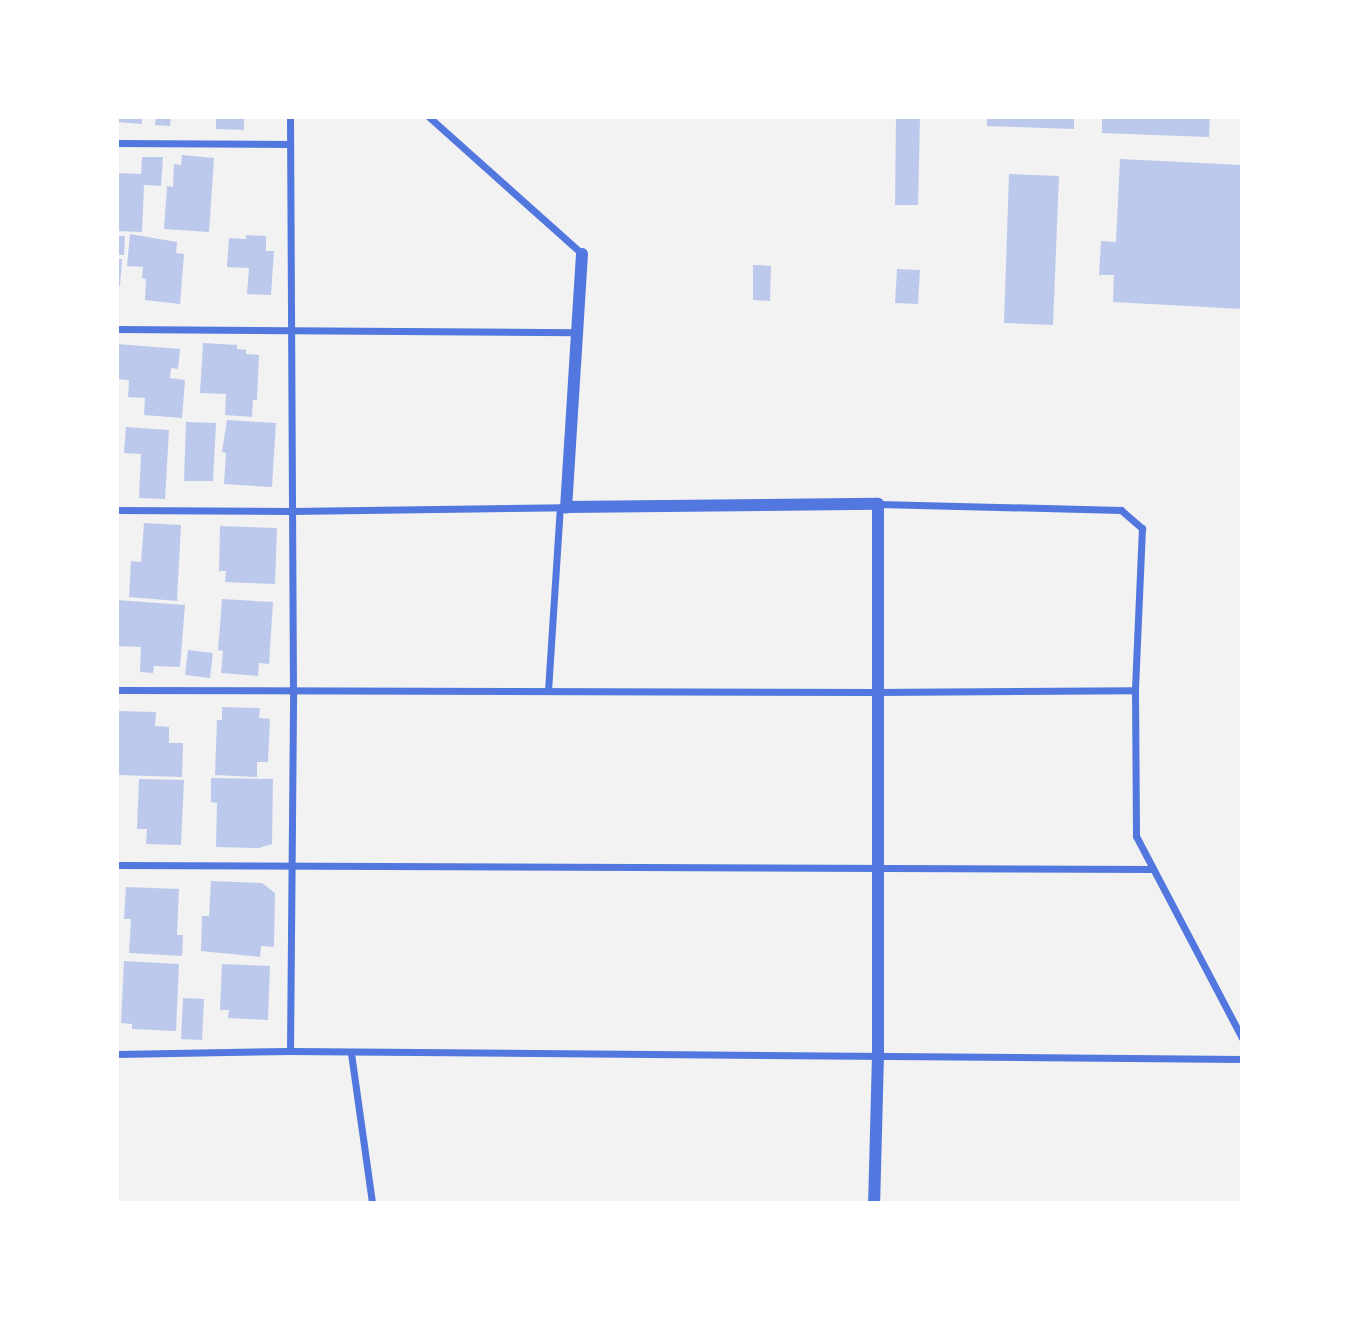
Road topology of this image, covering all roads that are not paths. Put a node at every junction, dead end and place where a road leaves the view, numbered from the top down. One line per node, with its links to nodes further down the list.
1 (290, 117): 4 (street)
2 (429, 117): 5 (street)
3 (117, 143): 4 (street)
4 (290, 144): 7 (street)
5 (582, 254): 8 (street)
6 (117, 329): 7 (street)
7 (291, 330): 8 (street); 12 (street)
8 (577, 332): 10 (street)
9 (878, 504): 10 (street); 14 (street); 17 (street)
10 (563, 507): 12 (street); 16 (street)
11 (117, 510): 12 (street)
12 (291, 511): 15 (street)
13 (117, 690): 15 (street)
14 (1135, 690): 17 (street); 21 (street)
15 (293, 691): 16 (street); 19 (street)
16 (548, 691): 17 (street)
17 (876, 692): 20 (street)
18 (117, 865): 19 (street)
19 (292, 865): 20 (street); 23 (street)
20 (878, 869): 21 (street); 26 (street)
21 (1153, 869): 22 (street)
22 (1242, 1038)
23 (290, 1051): 24 (street); 25 (street)
24 (351, 1053): 26 (street); 28 (street)
25 (117, 1054)
26 (878, 1055): 27 (street); 29 (street)
27 (1242, 1059)
28 (372, 1203)
29 (874, 1203)

